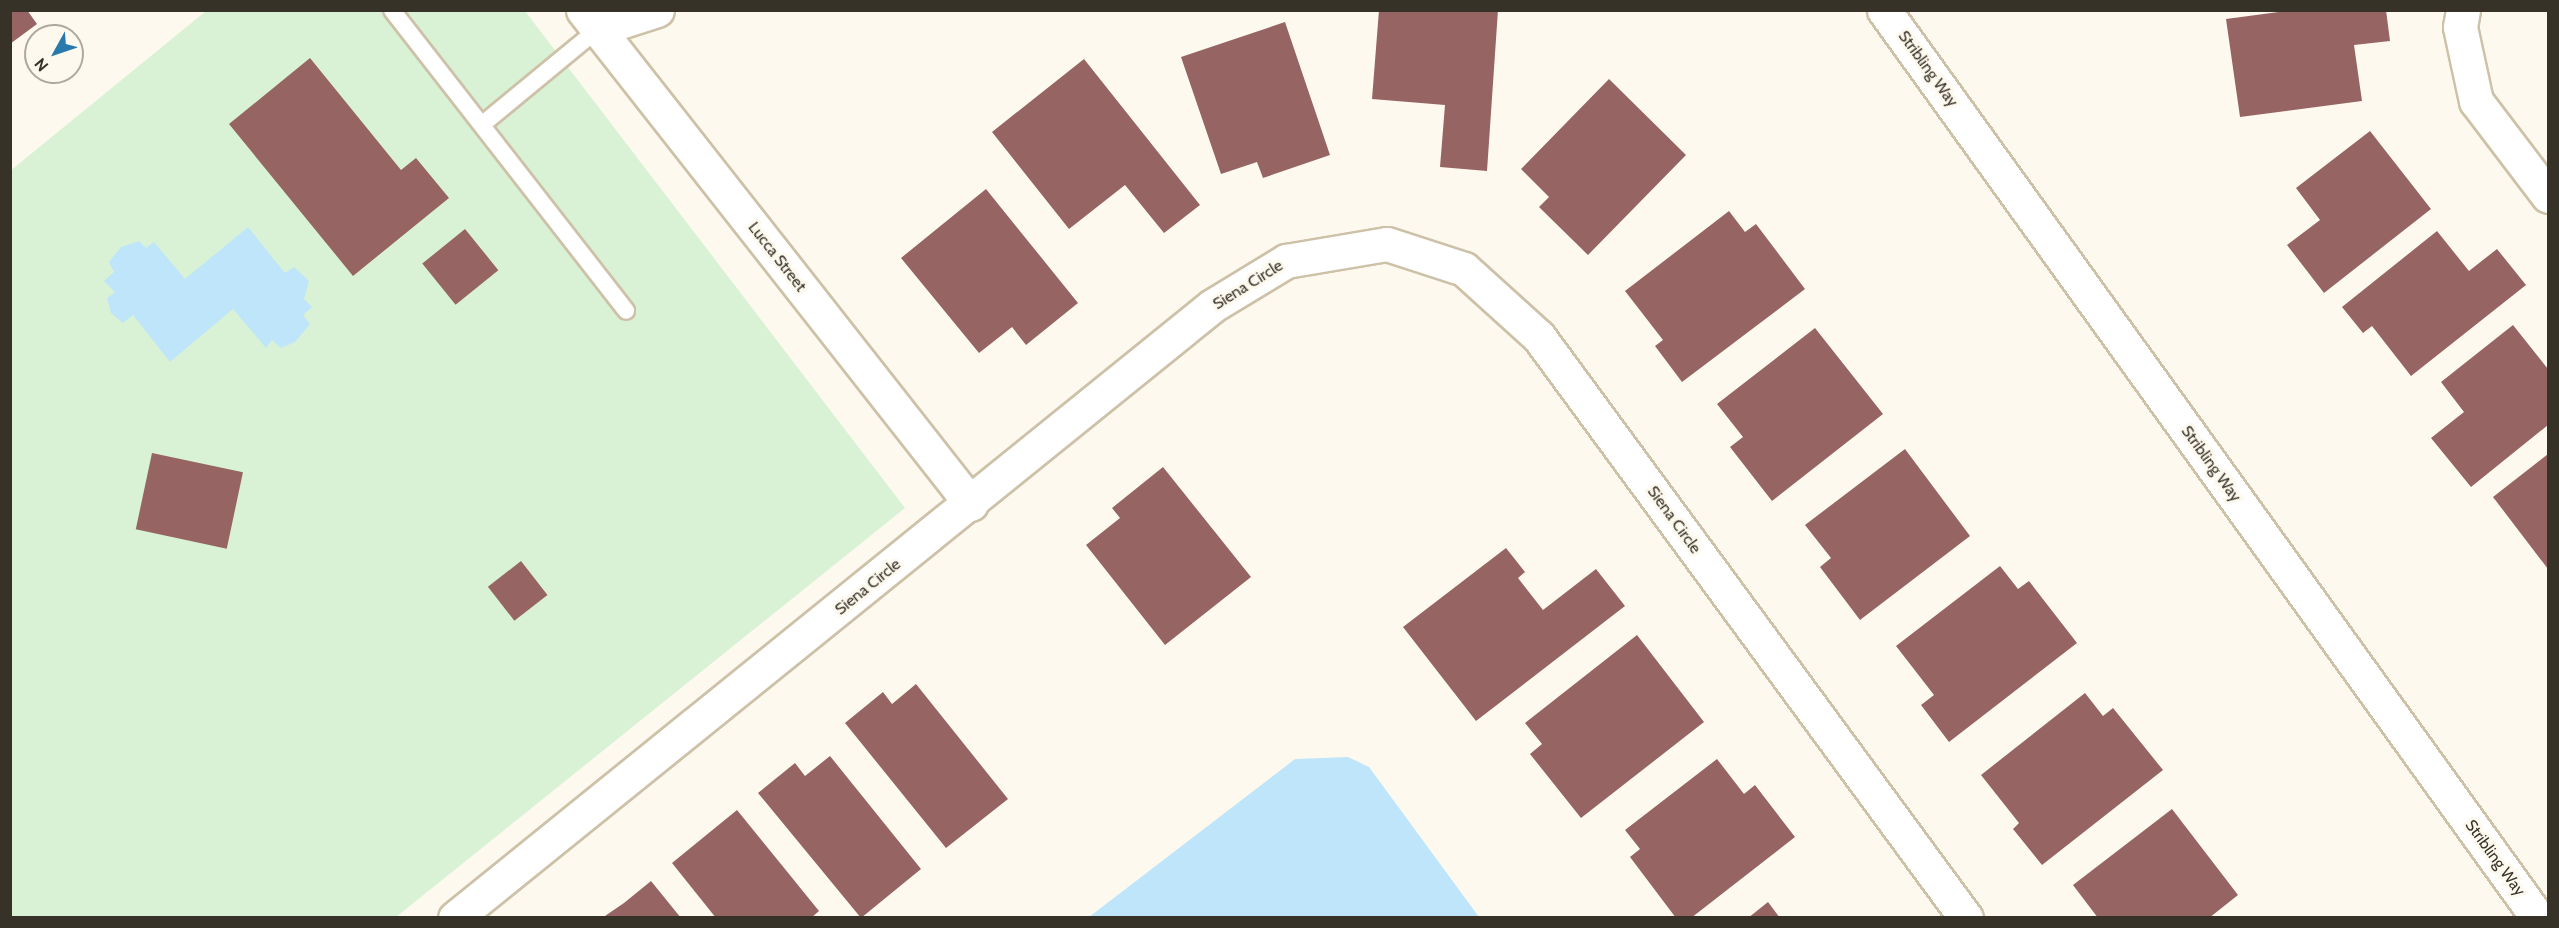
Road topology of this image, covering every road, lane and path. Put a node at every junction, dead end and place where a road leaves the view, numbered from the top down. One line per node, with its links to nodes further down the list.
1 (392, 10): 6 (lane)
2 (657, 10): 5 (street)
3 (1884, 10): 12 (street, Stribling Way)
4 (2463, 10): 7 (street)
5 (596, 17): 6 (lane); 9 (street, Lucca Street)
6 (484, 123): 8 (lane)
7 (2548, 196)
8 (626, 311)
9 (971, 504): 10 (street, Siena Circle); 11 (street, Siena Circle)
10 (455, 918)
11 (1966, 918)
12 (2538, 918)

